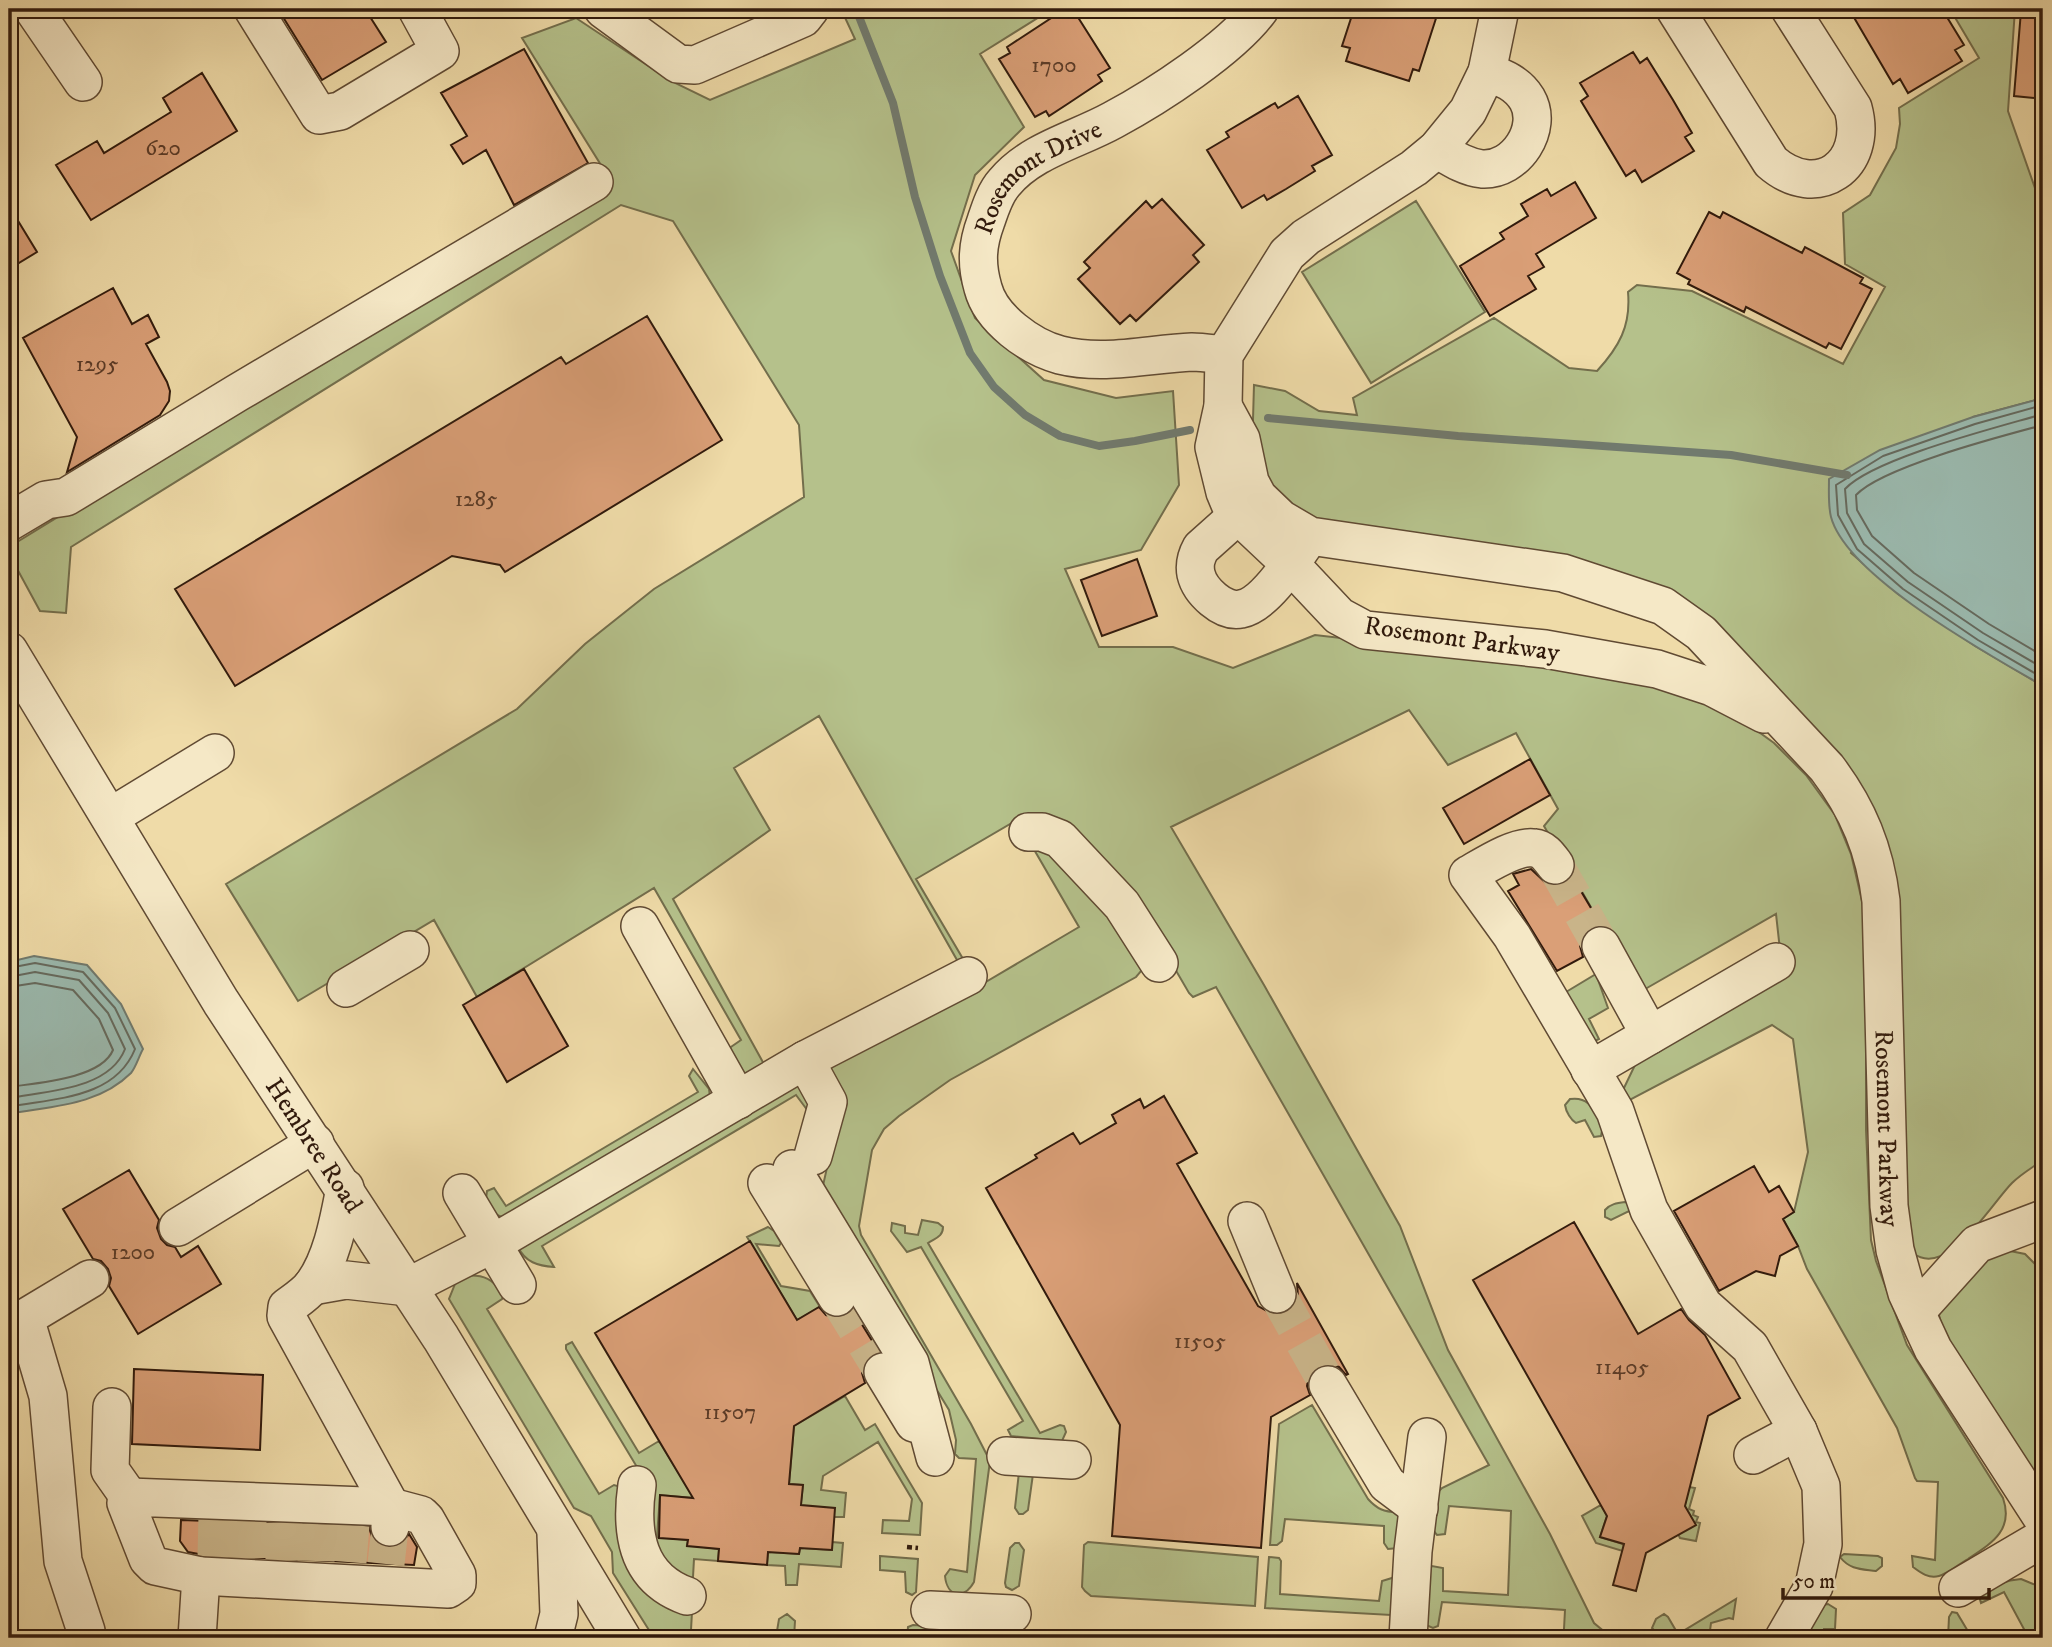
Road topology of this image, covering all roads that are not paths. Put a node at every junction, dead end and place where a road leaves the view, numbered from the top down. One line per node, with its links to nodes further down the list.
1 (33, 9): 11 (street)
2 (253, 9): 3 (street)
3 (417, 9)
4 (603, 9): 5 (street)
5 (810, 9)
6 (1260, 9): 14 (street, Rosemont Drive)
7 (1500, 9): 10 (street)
8 (1675, 9): 9 (street)
9 (1790, 9)
10 (1487, 72): 12 (street); 12 (street)
11 (83, 82)
12 (1437, 149): 14 (street)
13 (594, 182): 16 (street)
14 (1224, 355): 15 (street, Rosemont Parkway)
15 (1248, 506): 17 (street, Rosemont Parkway); 17 (street)
16 (9, 522)
17 (1300, 550): 19 (street, Rosemont Parkway); 19 (street, Rosemont Parkway)
18 (9, 651): 21 (street, Hembree Road)
19 (1787, 726): 49 (street, Rosemont Parkway)
20 (215, 753): 21 (street)
21 (110, 817): 35 (street, Hembree Road)
22 (1028, 832): 28 (street)
23 (1555, 865): 33 (street)
24 (640, 926): 34 (street)
25 (1601, 946): 31 (street)
26 (410, 950): 30 (street)
27 (1776, 962): 31 (street)
28 (1159, 963)
29 (968, 976): 32 (street)
30 (346, 988)
31 (1650, 1035): 33 (street)
32 (805, 1060): 34 (street); 36 (street)
33 (1590, 1070): 53 (street)
34 (738, 1100): 42 (street)
35 (316, 1143): 37 (street, Hembree Road); 41 (street)
36 (791, 1169): 48 (street); 50 (street)
37 (345, 1188): 45 (street); 46 (street, Hembree Road)
38 (463, 1193): 42 (street)
39 (2043, 1219): 49 (street)
40 (1247, 1221): 47 (street)
41 (178, 1227)
42 (492, 1244): 44 (street); 46 (street)
43 (90, 1279): 70 (street)
44 (517, 1285)
45 (312, 1286): 46 (street); 61 (street)
46 (408, 1287): 63 (street, Hembree Road)
47 (1277, 1294)
48 (837, 1297)
49 (1916, 1312): 62 (street, Rosemont Parkway)
50 (883, 1372)
51 (1328, 1385): 60 (street)
52 (111, 1406): 59 (street)
53 (1798, 1431): 55 (street); 75 (street)
54 (1427, 1437): 60 (street)
55 (1753, 1455)
56 (1006, 1456): 57 (street)
57 (1072, 1460)
58 (637, 1485): 67 (street)
59 (129, 1497): 61 (street); 65 (street)
60 (1419, 1508): 74 (street)
61 (390, 1517): 65 (street)
62 (2043, 1519)
63 (556, 1529): 72 (street); 73 (street, Hembree Road)
64 (2043, 1538): 66 (street)
65 (225, 1569): 71 (street)
66 (1958, 1588)
67 (687, 1596)
68 (930, 1609): 69 (street)
69 (993, 1621)
70 (86, 1638)
71 (197, 1638)
72 (553, 1638)
73 (622, 1638)
74 (1408, 1638)
75 (1784, 1638)

